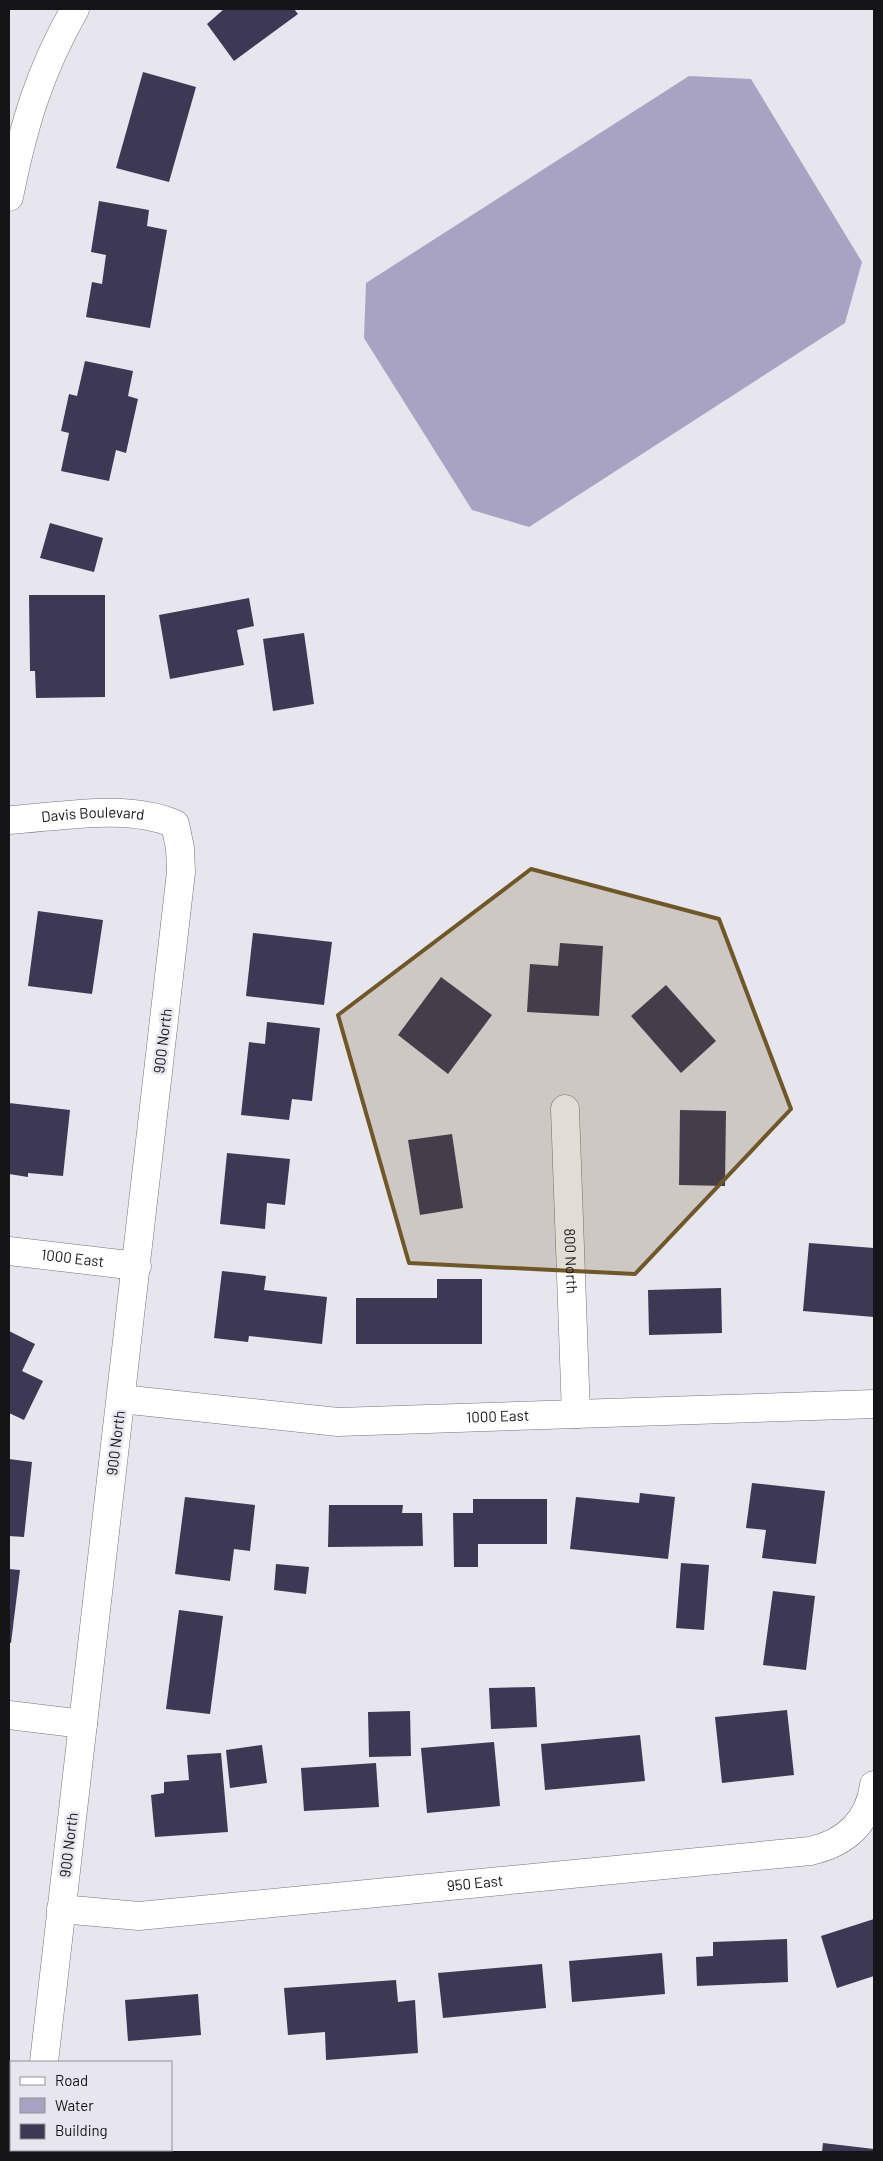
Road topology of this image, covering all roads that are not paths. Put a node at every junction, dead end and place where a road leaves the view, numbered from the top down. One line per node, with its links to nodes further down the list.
1 (75, 9): 2 (street)
2 (9, 197)
3 (9, 820): 4 (street, Davis Boulevard)
4 (175, 824): 7 (street, 900 North)
5 (565, 1109): 10 (street, 800 North)
6 (9, 1251): 7 (street, 1000 East)
7 (137, 1266): 8 (street, 900 North)
8 (121, 1399): 10 (street, 1000 East); 12 (street, 900 North)
9 (874, 1404): 10 (street, 1000 East)
10 (576, 1414)
11 (9, 1715): 12 (street)
12 (83, 1724): 14 (street, 900 North)
13 (872, 1795): 14 (street, 950 East)
14 (61, 1909): 15 (street, 900 North)
15 (44, 2061)

